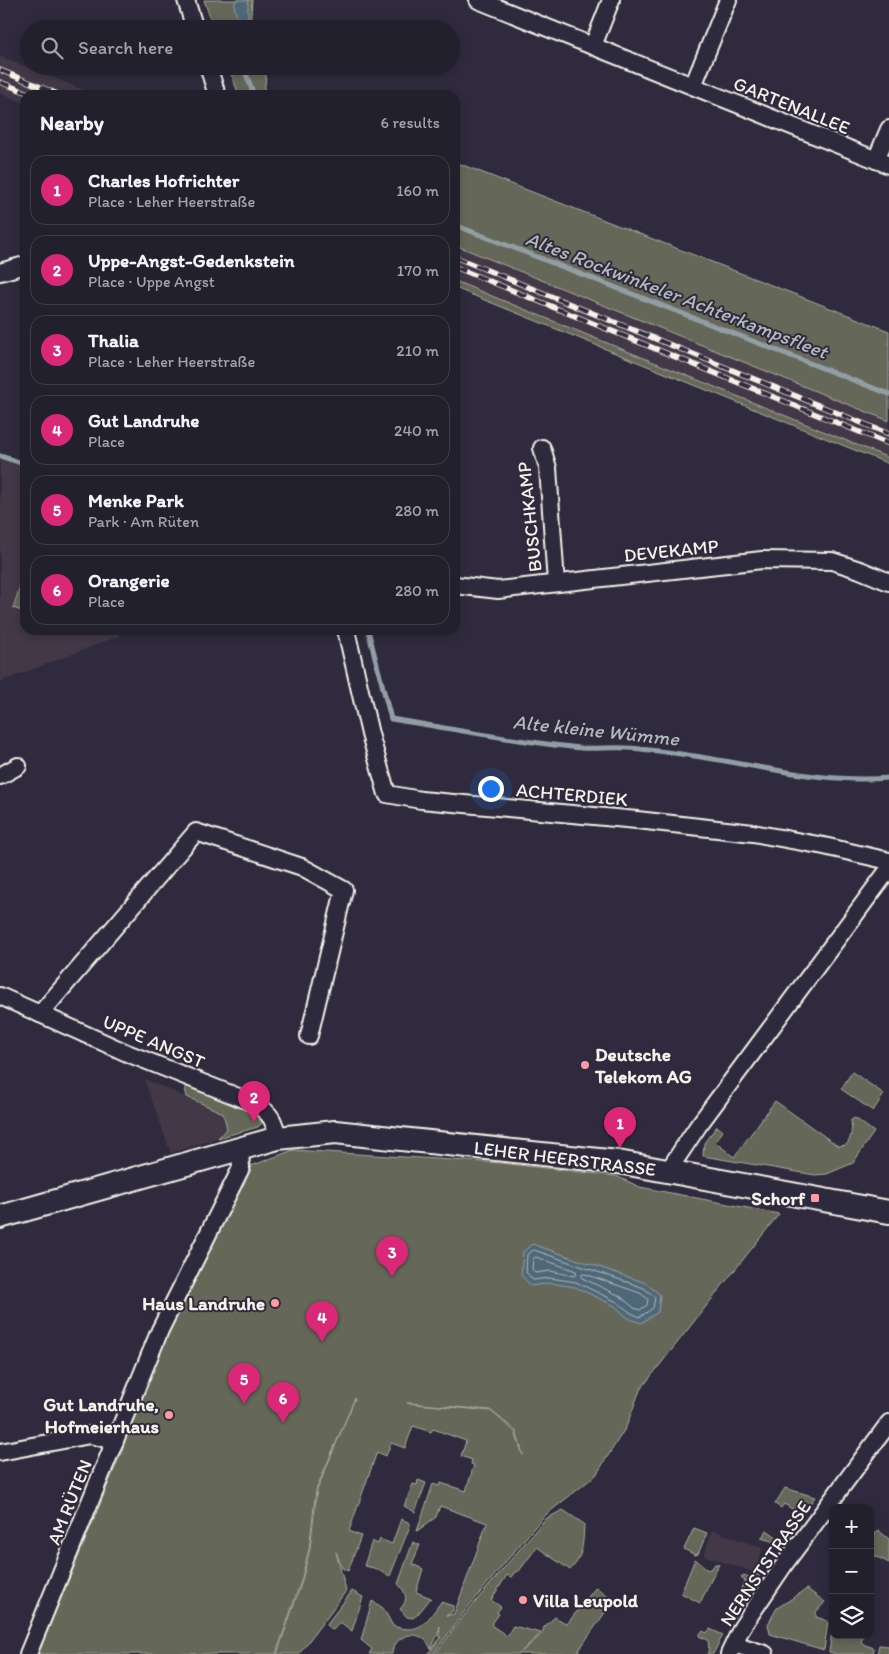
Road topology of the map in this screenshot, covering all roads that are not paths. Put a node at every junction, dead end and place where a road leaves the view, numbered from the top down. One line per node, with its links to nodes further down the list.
1 (186, 0): 5 (street)
2 (478, 0): 6 (street, GARTENALLEE)
3 (611, 0): 6 (street)
4 (728, 0): 8 (street)
5 (192, 20)
6 (593, 46): 8 (street, GARTENALLEE)
7 (211, 75): 9 (street)
8 (693, 86): 11 (street, GARTENALLEE)
9 (215, 90)
10 (889, 129): 11 (street, GARTENALLEE)
11 (883, 162)
12 (20, 266): 13 (street)
13 (0, 272)
14 (542, 448): 16 (street, BUSCHKAMP)
15 (889, 582): 16 (street, DEVEKAMP)
16 (556, 583): 17 (street, DEVEKAMP)
17 (460, 586)
18 (347, 635): 21 (street, ACHTERDIEK)
19 (18, 766): 20 (street)
20 (0, 776)
21 (889, 861)
22 (889, 868): 28 (street)
23 (0, 996): 24 (street, UPPE ANGST)
24 (40, 1014): 25 (street); 26 (street, UPPE ANGST)
25 (309, 1036)
26 (278, 1138): 27 (main road, LEHER HEERSTRASSE); 28 (main road, LEHER HEERSTRASSE)
27 (240, 1148): 30 (main road, LEHER HEERSTRASSE); 32 (street, AM RÜTEN)
28 (668, 1171): 29 (main road, LEHER HEERSTRASSE)
29 (889, 1212)
30 (0, 1217)
31 (889, 1423): 34 (street, NERNSTSTRASSE)
32 (115, 1441): 33 (street); 35 (street, AM RÜTEN)
33 (0, 1452)
34 (731, 1649): 36 (street)
35 (28, 1654)
36 (765, 1654)

